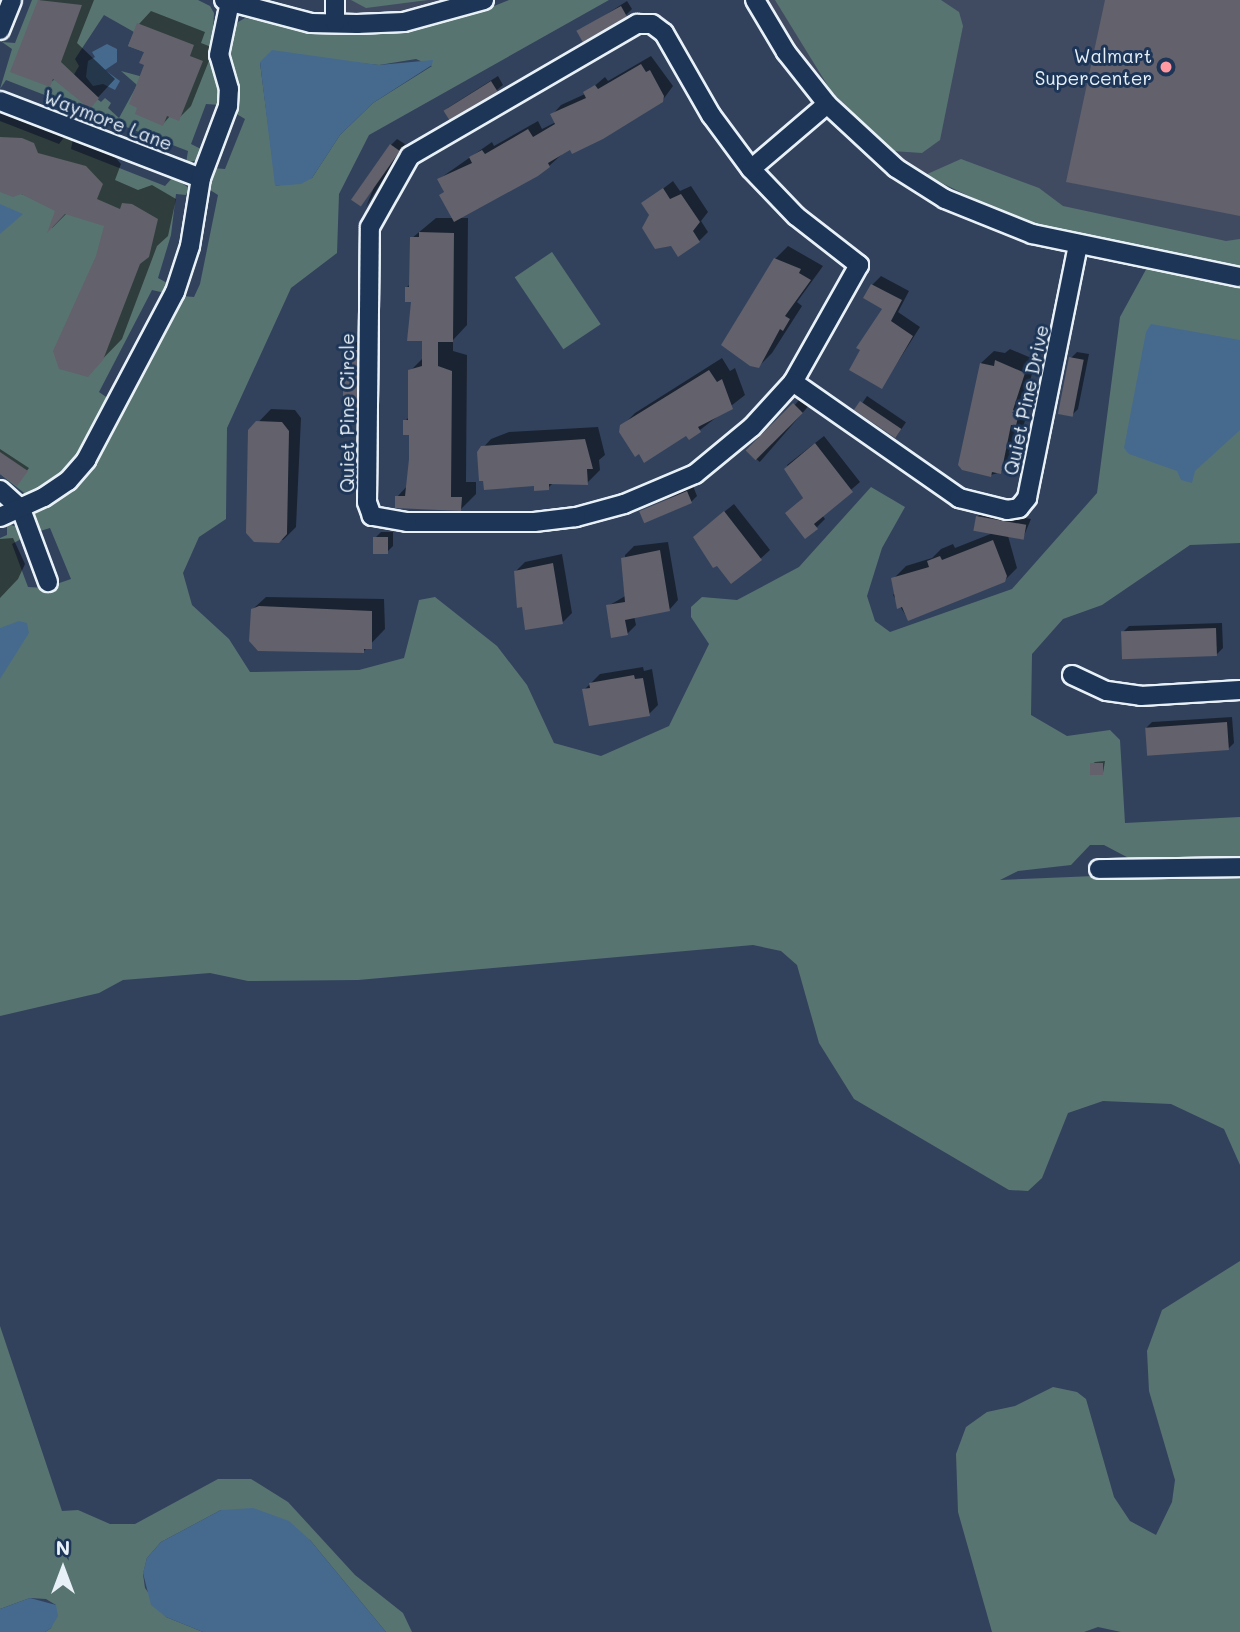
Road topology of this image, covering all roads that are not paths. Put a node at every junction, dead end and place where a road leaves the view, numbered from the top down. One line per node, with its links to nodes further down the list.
1 (12, 0): 7 (street)
2 (335, 0): 6 (street)
3 (484, 0): 6 (street)
4 (755, 0): 9 (street)
5 (227, 1): 6 (street); 11 (street)
6 (335, 23)
7 (0, 30)
8 (0, 101): 11 (street, Waymore Lane)
9 (827, 104): 10 (street); 12 (street)
10 (751, 169): 14 (street, Quiet Pine Circle); 14 (street, Quiet Pine Circle)
11 (201, 178): 16 (street)
12 (1078, 244): 13 (street); 14 (street, Quiet Pine Drive)
13 (1240, 277)
14 (793, 382)
15 (0, 490): 16 (street)
16 (21, 509): 17 (street); 18 (street)
17 (0, 517)
18 (48, 582)
19 (1072, 675): 20 (street)
20 (1240, 690)
21 (1240, 867): 22 (street)
22 (1099, 869)

